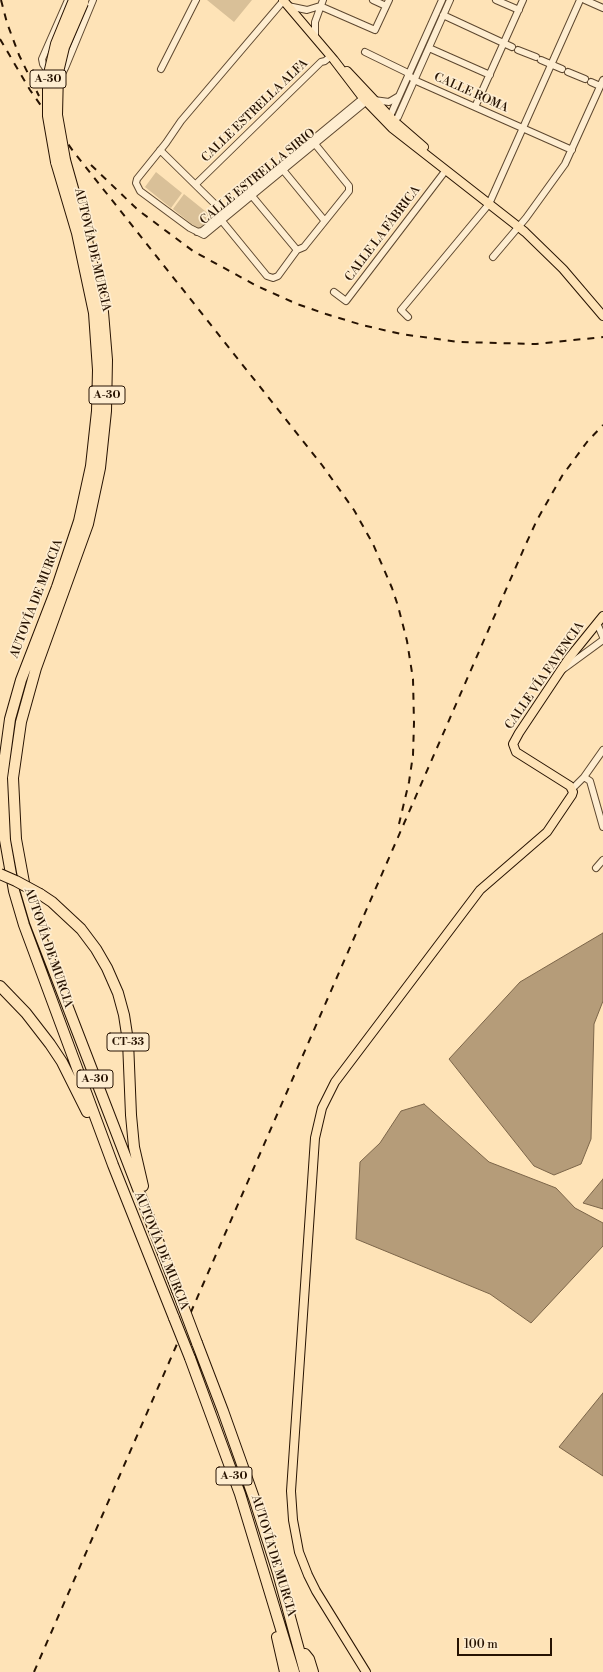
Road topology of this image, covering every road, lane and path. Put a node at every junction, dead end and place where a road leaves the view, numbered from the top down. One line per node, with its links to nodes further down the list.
1 (68, 0): 2 (street)
2 (93, 0)
3 (196, 0): 26 (street)
4 (373, 0): 13 (street)
5 (442, 0): 27 (street)
6 (450, 0): 18 (street)
7 (496, 0): 17 (street)
8 (523, 0): 17 (street)
9 (580, 0): 25 (street)
10 (585, 0): 15 (street)
11 (80, 1): 58 (highway, AUTOVÍA DE MURCIA / A-30, bridge)
12 (285, 2): 16 (street); 19 (main road); 39 (street)
13 (388, 3): 14 (street)
14 (321, 6): 16 (street); 19 (street); 20 (street)
15 (603, 8)
16 (307, 10): 19 (street)
17 (519, 10): 21 (street)
18 (443, 15): 21 (street); 22 (street)
19 (301, 21): 20 (main road)
20 (315, 38): 24 (main road)
21 (504, 43): 25 (street); 28 (street)
22 (428, 48): 28 (street); 29 (street)
23 (365, 52): 27 (street)
24 (332, 58): 33 (main road); 43 (street, CALLE ESTRELLA ALFA)
25 (552, 64): 31 (street); 36 (street)
26 (161, 69)
27 (410, 74): 29 (street, CALLE ROMA); 32 (street)
28 (490, 75): 34 (street)
29 (414, 80): 34 (street, CALLE ROMA); 35 (street)
30 (603, 80): 31 (street)
31 (600, 86): 40 (street)
32 (400, 95): 33 (street); 35 (street)
33 (368, 100): 35 (main road); 37 (street, CALLE ESTRELLA SIRIO); 38 (main road); 46 (street, CALLE ESTRELLA SIRIO)
34 (475, 107): 36 (street, CALLE ROMA)
35 (392, 120): 38 (main road); 42 (main road)
36 (523, 129): 40 (street, CALLE ROMA); 45 (street)
37 (314, 144): 41 (street, CALLE ESTRELLA SIRIO); 47 (street)
38 (414, 146): 42 (main road)
39 (160, 150): 43 (street); 50 (street)
40 (572, 150): 49 (street)
41 (283, 170): 44 (street, CALLE ESTRELLA SIRIO); 47 (street)
42 (446, 170): 45 (main road); 53 (street, CALLE LA FÁBRICA)
43 (196, 184): 46 (street)
44 (252, 196): 48 (street, CALLE ESTRELLA SIRIO); 51 (street)
45 (489, 204): 49 (main road); 55 (street)
46 (224, 213): 50 (street, CALLE ESTRELLA SIRIO)
47 (324, 220): 51 (street)
48 (222, 221): 50 (street, CALLE ESTRELLA SIRIO); 51 (street)
49 (519, 226): 52 (street); 54 (main road)
50 (197, 232)
51 (297, 250)
52 (493, 257)
53 (334, 292)
54 (603, 316)
55 (408, 317)
56 (603, 616): 57 (main road, CALLE VÍA FAVENCIA)
57 (597, 623): 59 (street); 61 (main road, CALLE VÍA FAVENCIA)
58 (46, 626): 70 (highway, AUTOVÍA DE MURCIA / A-30); 71 (highway, AUTOVÍA DE MURCIA / A-30)
59 (603, 637)
60 (603, 640): 61 (street)
61 (558, 674): 64 (main road, CALLE VÍA FAVENCIA)
62 (603, 750): 63 (street)
63 (584, 777): 64 (street); 65 (street)
64 (572, 790): 78 (main road)
65 (603, 827)
66 (603, 860): 67 (street)
67 (596, 868)
68 (0, 874): 71 (highway, CT-33, bridge)
69 (0, 986): 70 (highway)
70 (113, 1165): 72 (highway, AUTOVÍA DE MURCIA / A-30, bridge)
71 (150, 1219): 73 (highway, AUTOVÍA DE MURCIA / A-30, bridge)
72 (272, 1596): 74 (highway); 75 (highway, AUTOVÍA DE MURCIA / A-30)
73 (298, 1646): 76 (highway, AUTOVÍA DE MURCIA / A-30); 77 (highway)
74 (285, 1672)
75 (294, 1672)
76 (305, 1672)
77 (313, 1672)
78 (366, 1672)

